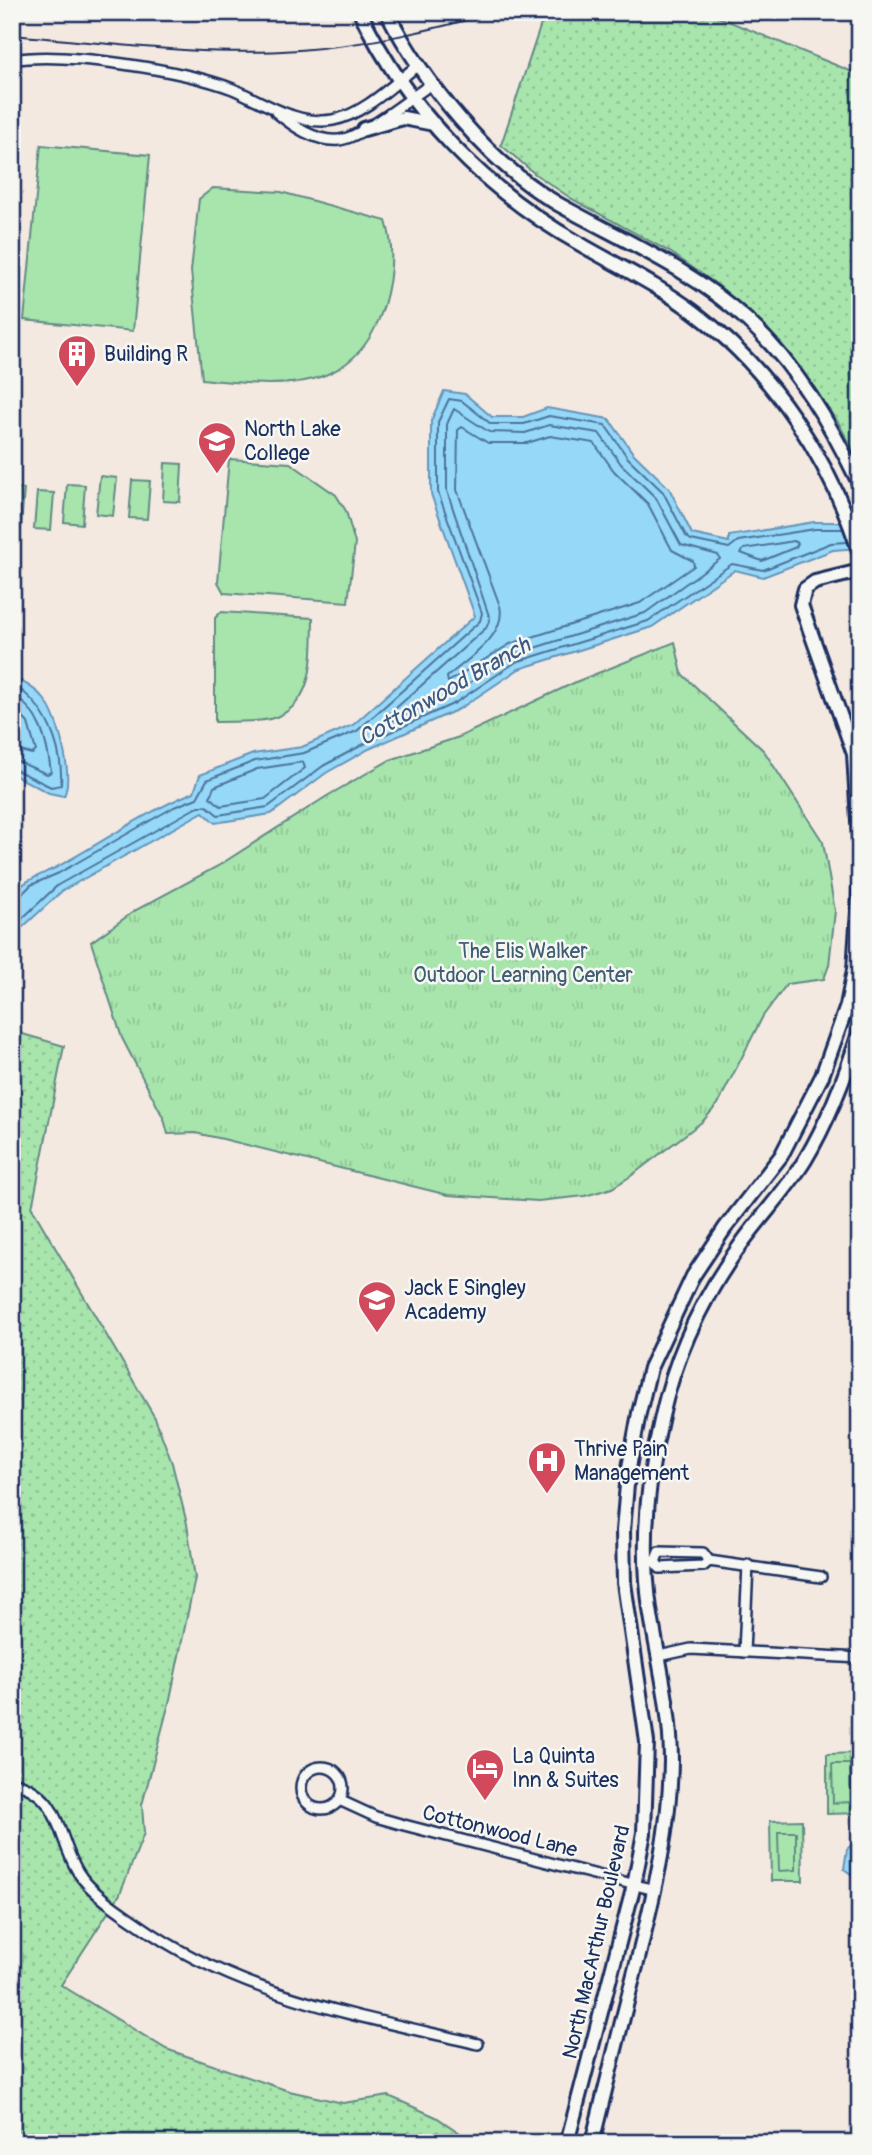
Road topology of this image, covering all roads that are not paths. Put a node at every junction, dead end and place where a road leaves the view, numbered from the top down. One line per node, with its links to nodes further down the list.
1 (360, 12): 5 (main road)
2 (387, 12): 4 (main road)
3 (12, 60): 8 (street)
4 (418, 65): 5 (street); 6 (main road)
5 (400, 79): 7 (main road); 8 (street)
6 (431, 84): 7 (street); 11 (main road)
7 (411, 98): 9 (main road); 10 (street)
8 (266, 104): 10 (street)
9 (433, 124): 10 (main road); 12 (main road)
10 (364, 129)
11 (860, 485)
12 (860, 554)
13 (860, 571): 14 (main road)
14 (860, 855)
15 (860, 882): 16 (main road, North MacArthur Boulevard)
16 (847, 1006): 17 (street); 19 (main road, North MacArthur Boulevard)
17 (860, 1012)
18 (860, 1030): 20 (main road, North MacArthur Boulevard)
19 (629, 1465): 20 (main road); 30 (main road, North MacArthur Boulevard)
20 (651, 1469): 22 (main road, North MacArthur Boulevard)
21 (709, 1561): 22 (street); 22 (street); 23 (street)
22 (650, 1562): 26 (main road, North MacArthur Boulevard)
23 (748, 1565): 24 (street); 25 (street)
24 (821, 1577)
25 (744, 1652): 26 (street); 27 (street)
26 (659, 1656): 31 (main road, North MacArthur Boulevard)
27 (860, 1658)
28 (12, 1782): 32 (street)
29 (339, 1800): 29 (street, Cottonwood Lane); 30 (street, Cottonwood Lane)
30 (634, 1885): 31 (street, Cottonwood Lane); 33 (main road, North MacArthur Boulevard)
31 (655, 1890): 34 (main road, North MacArthur Boulevard)
32 (478, 2044)
33 (567, 2143)
34 (592, 2143)

